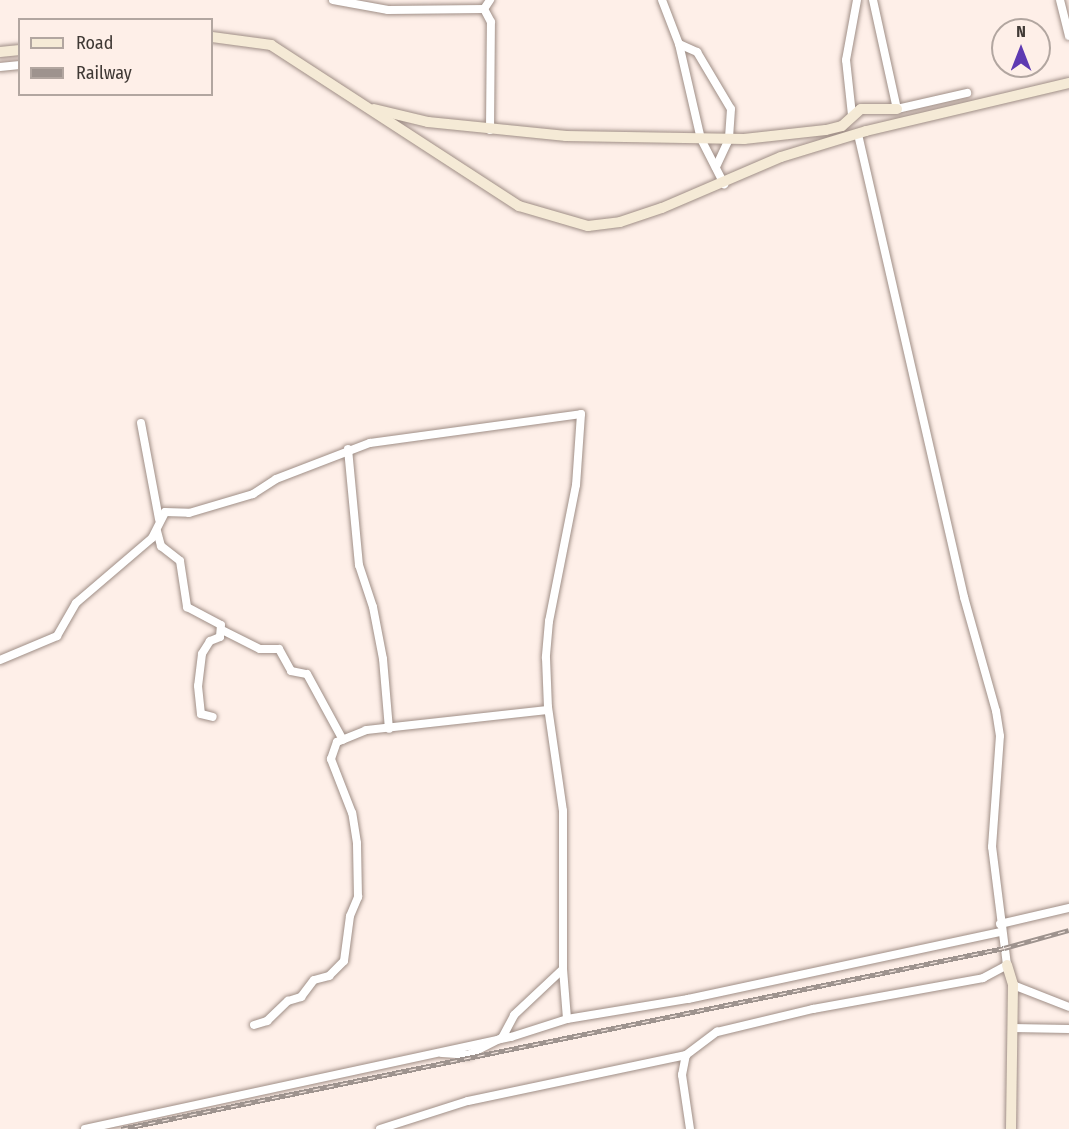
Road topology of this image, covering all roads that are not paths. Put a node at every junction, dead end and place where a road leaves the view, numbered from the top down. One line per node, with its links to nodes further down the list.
1 (333, 0): 7 (street)
2 (490, 0): 7 (street)
3 (662, 0): 10 (street)
4 (857, 0): 19 (street)
5 (873, 0): 18 (street)
6 (1060, 0): 8 (street)
7 (484, 9): 20 (street)
8 (1069, 36)
9 (213, 37): 17 (street)
10 (679, 44): 22 (street); 23 (street)
11 (18, 50): 12 (street)
12 (0, 52)
13 (18, 65): 14 (street)
14 (0, 67)
15 (1069, 82): 21 (street)
16 (967, 93): 18 (street)
17 (368, 108): 20 (street); 25 (street)
18 (897, 109): 19 (street)
19 (852, 115): 23 (street)
20 (490, 130): 22 (street)
21 (858, 134): 25 (street); 36 (street)
22 (701, 139): 23 (street); 24 (street)
23 (729, 139): 24 (street)
24 (716, 167): 25 (street)
25 (724, 184)
26 (141, 423): 28 (street)
27 (348, 449): 28 (street); 31 (street); 33 (street)
28 (159, 527): 29 (street); 30 (street)
29 (222, 630): 32 (street); 34 (street)
30 (0, 660)
31 (548, 710): 33 (street); 38 (street)
32 (213, 717)
33 (389, 729): 34 (street)
34 (342, 740): 42 (street)
35 (1069, 908): 36 (street)
36 (1000, 928): 37 (street); 41 (street)
37 (1007, 965): 39 (street); 46 (street)
38 (563, 969): 41 (street); 45 (street)
39 (1013, 985): 40 (street); 43 (street)
40 (1069, 1007)
41 (567, 1019): 45 (street)
42 (254, 1025)
43 (1012, 1028): 44 (street); 50 (street)
44 (1069, 1029)
45 (502, 1038): 47 (street)
46 (686, 1054): 48 (street); 49 (street)
47 (85, 1129)
48 (380, 1129)
49 (690, 1129)
50 (1011, 1129)

